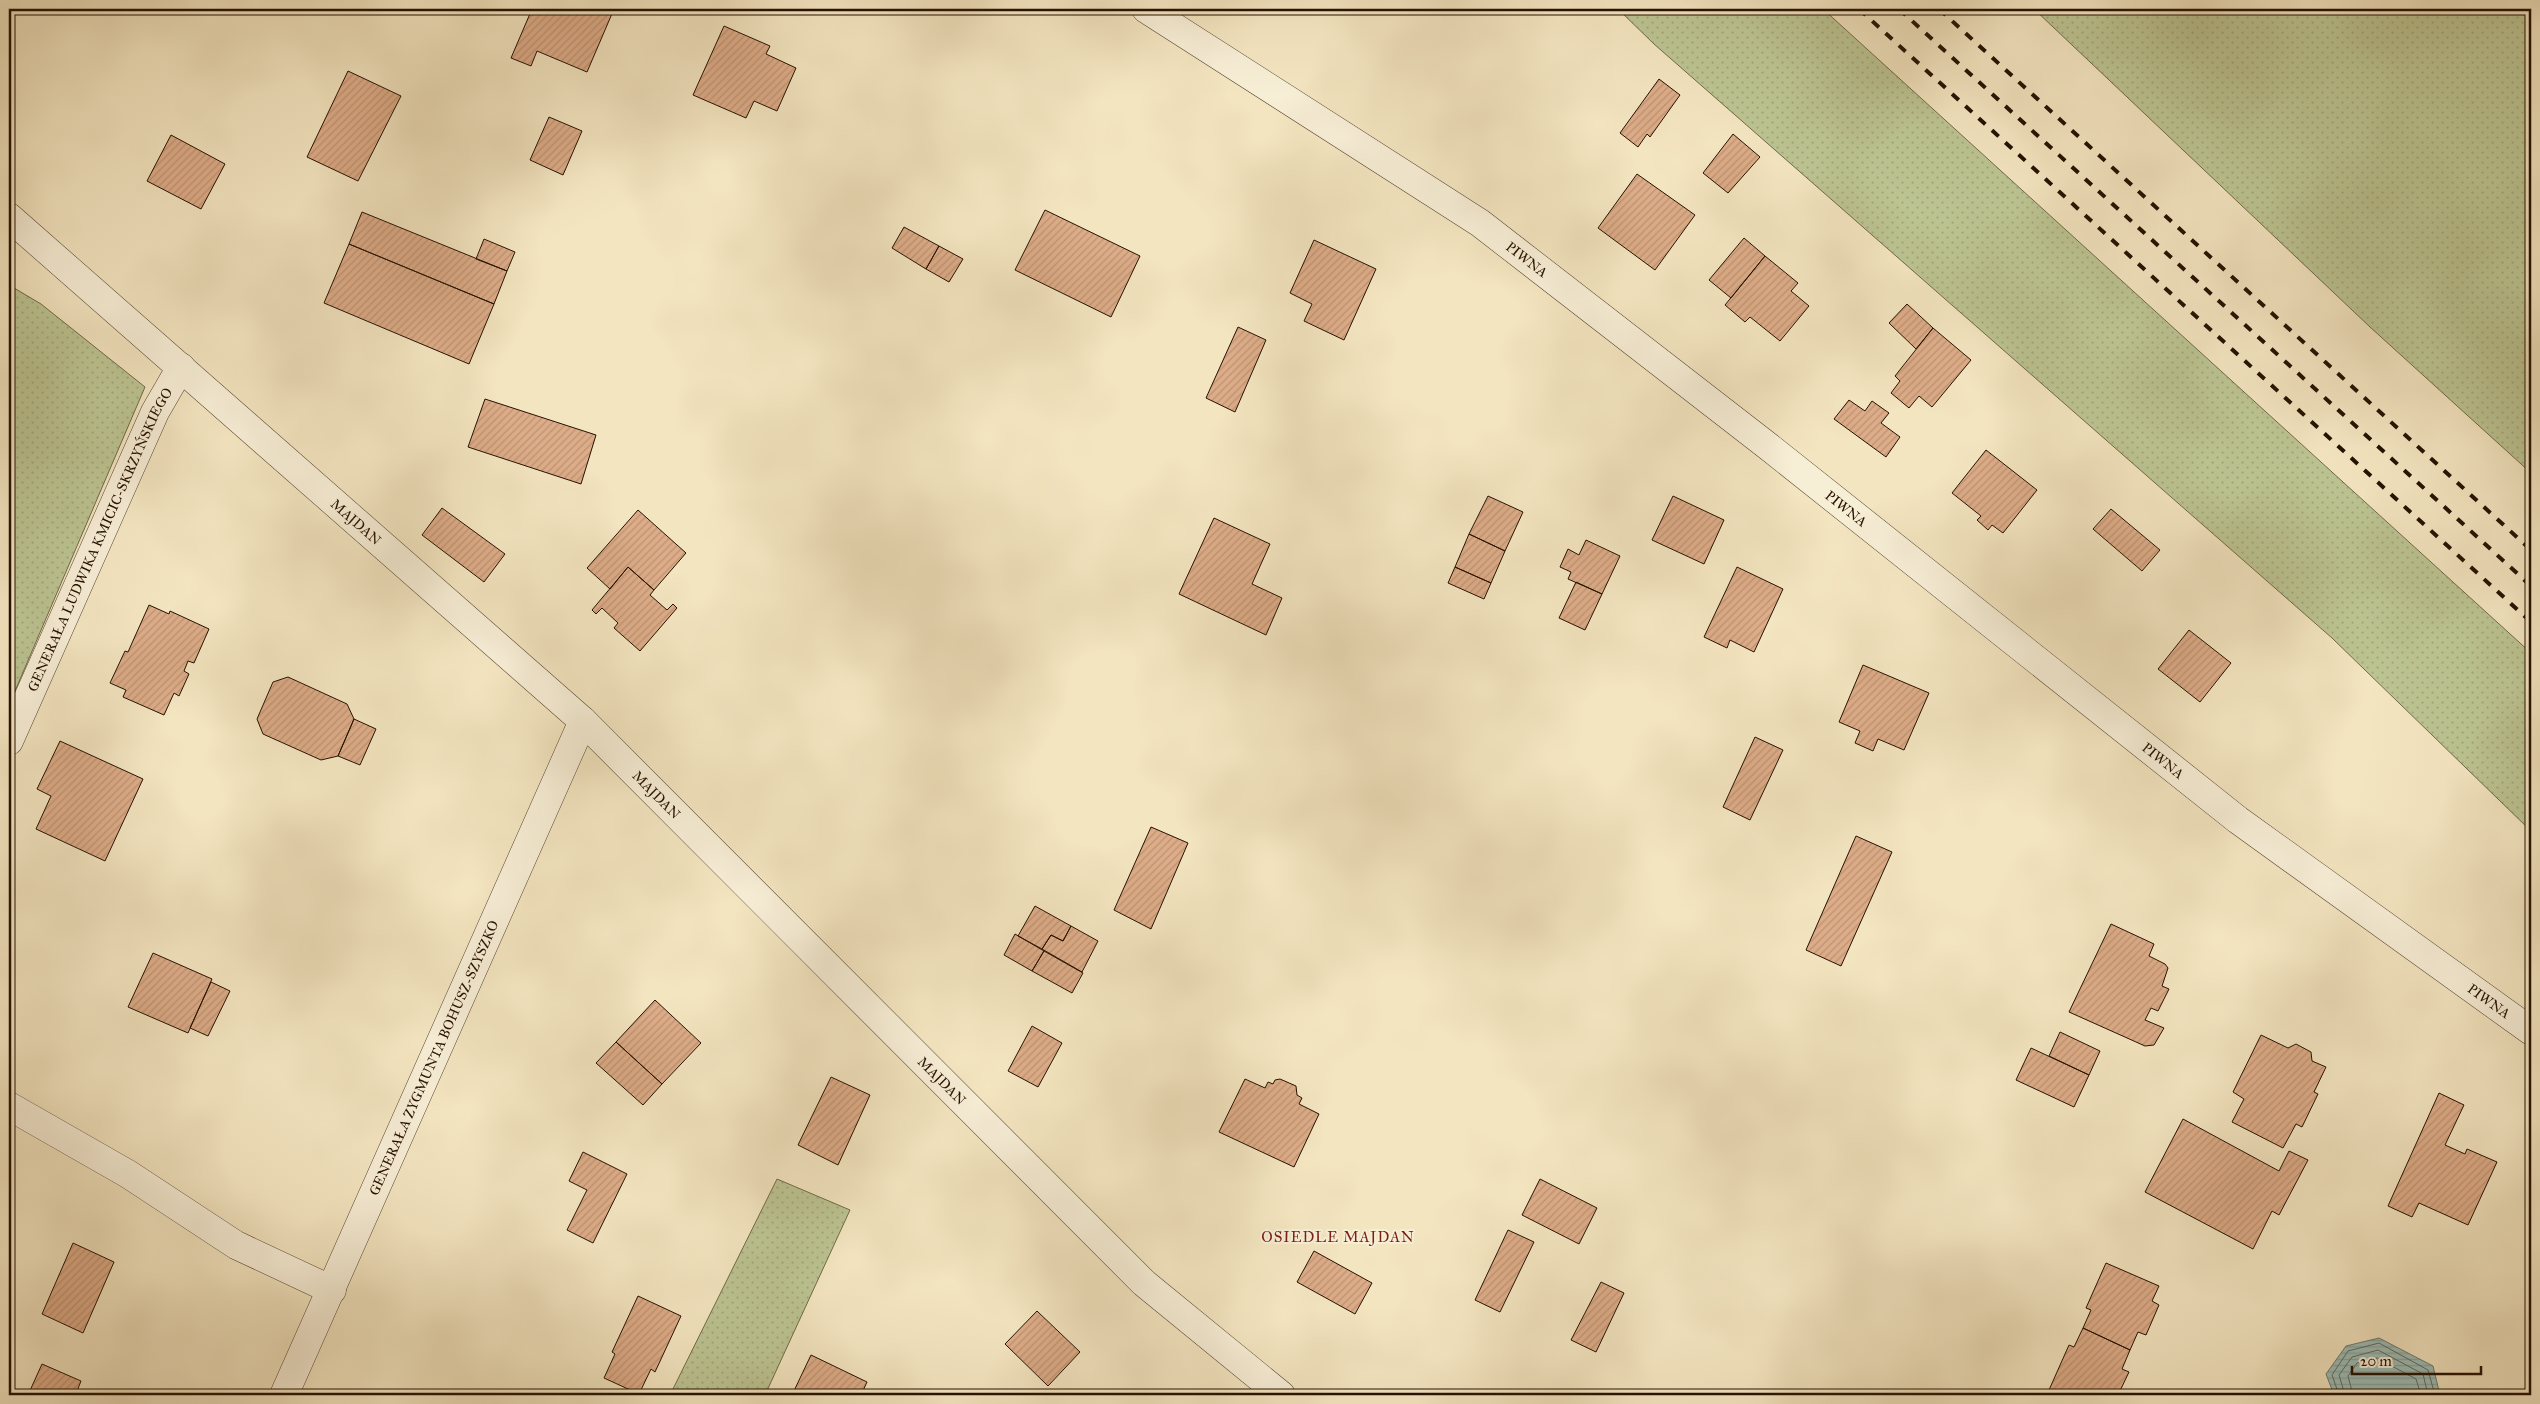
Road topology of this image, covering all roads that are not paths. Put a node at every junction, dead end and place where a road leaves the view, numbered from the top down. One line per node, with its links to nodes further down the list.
1 (1146, 9): 6 (street, PIWNA)
2 (9, 217): 3 (street, MAJDAN)
3 (181, 367): 4 (street, MAJDAN); 5 (street, GENERAŁA LUDWIKA KMICIC-SKRZYŃSKIEGO)
4 (583, 721): 8 (street, GENERAŁA ZYGMUNTA BOHUSZ-SZYSZKO); 10 (street, MAJDAN)
5 (9, 741)
6 (2531, 1031)
7 (9, 1106): 8 (street)
8 (332, 1290): 9 (street, GENERAŁA ZYGMUNTA BOHUSZ-SZYSZKO)
9 (284, 1395)
10 (1281, 1395)

